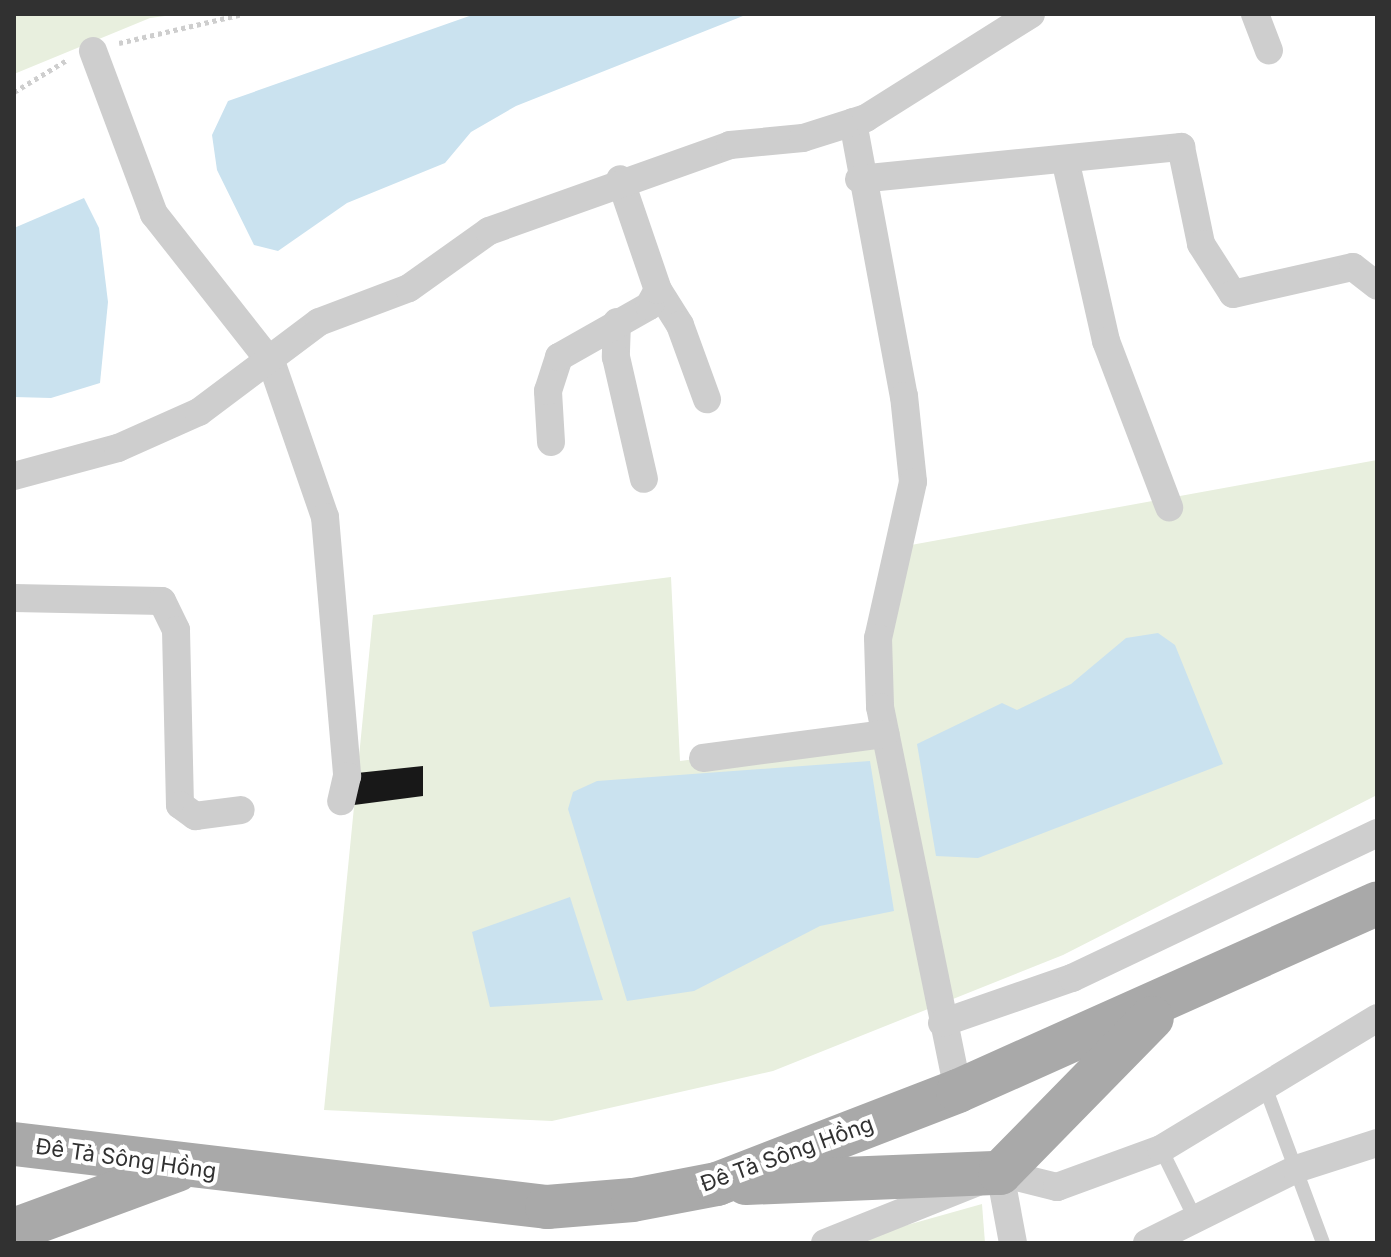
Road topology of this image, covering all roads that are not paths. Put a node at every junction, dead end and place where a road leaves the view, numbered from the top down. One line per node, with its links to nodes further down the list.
1 (1031, 14): 5 (street)
2 (1255, 14): 3 (street)
3 (1269, 50)
4 (93, 51): 12 (street)
5 (853, 122): 7 (street); 8 (street)
6 (1065, 159): 8 (street); 9 (street); 17 (street)
7 (620, 179): 10 (street); 12 (street)
8 (859, 179): 19 (street)
9 (1377, 286)
10 (658, 290): 11 (street); 13 (street)
11 (617, 322): 14 (street); 16 (street)
12 (272, 364): 15 (street); 21 (street)
13 (707, 399)
14 (551, 442)
15 (14, 476)
16 (644, 479)
17 (1169, 507)
18 (14, 598): 22 (street)
19 (885, 734): 20 (street); 27 (street)
20 (703, 758)
21 (341, 801)
22 (241, 810)
23 (1377, 833): 27 (street)
24 (1377, 904): 25 (main road, Đê Tả Sông Hồng)
25 (1171, 1000): 29 (main road, Đê Tả Sông Hồng); 35 (main road)
26 (1377, 1018): 28 (street)
27 (942, 1023): 29 (street)
28 (1264, 1083): 32 (street); 34 (lane)
29 (958, 1091): 36 (main road, Đê Tả Sông Hồng)
30 (1377, 1143): 34 (street)
31 (14, 1144): 33 (main road, Đê Tả Sông Hồng)
32 (1161, 1149): 35 (street); 37 (lane)
33 (183, 1168): 36 (main road, Đê Tả Sông Hồng); 38 (main road)
34 (1296, 1169): 37 (street); 44 (lane)
35 (1000, 1173): 36 (main road); 41 (street); 42 (street)
36 (717, 1184)
37 (1196, 1220): 43 (street)
38 (14, 1230)
39 (14, 1239): 40 (street)
40 (42, 1243)
41 (825, 1243)
42 (1013, 1243)
43 (1147, 1243)
44 (1323, 1243)

